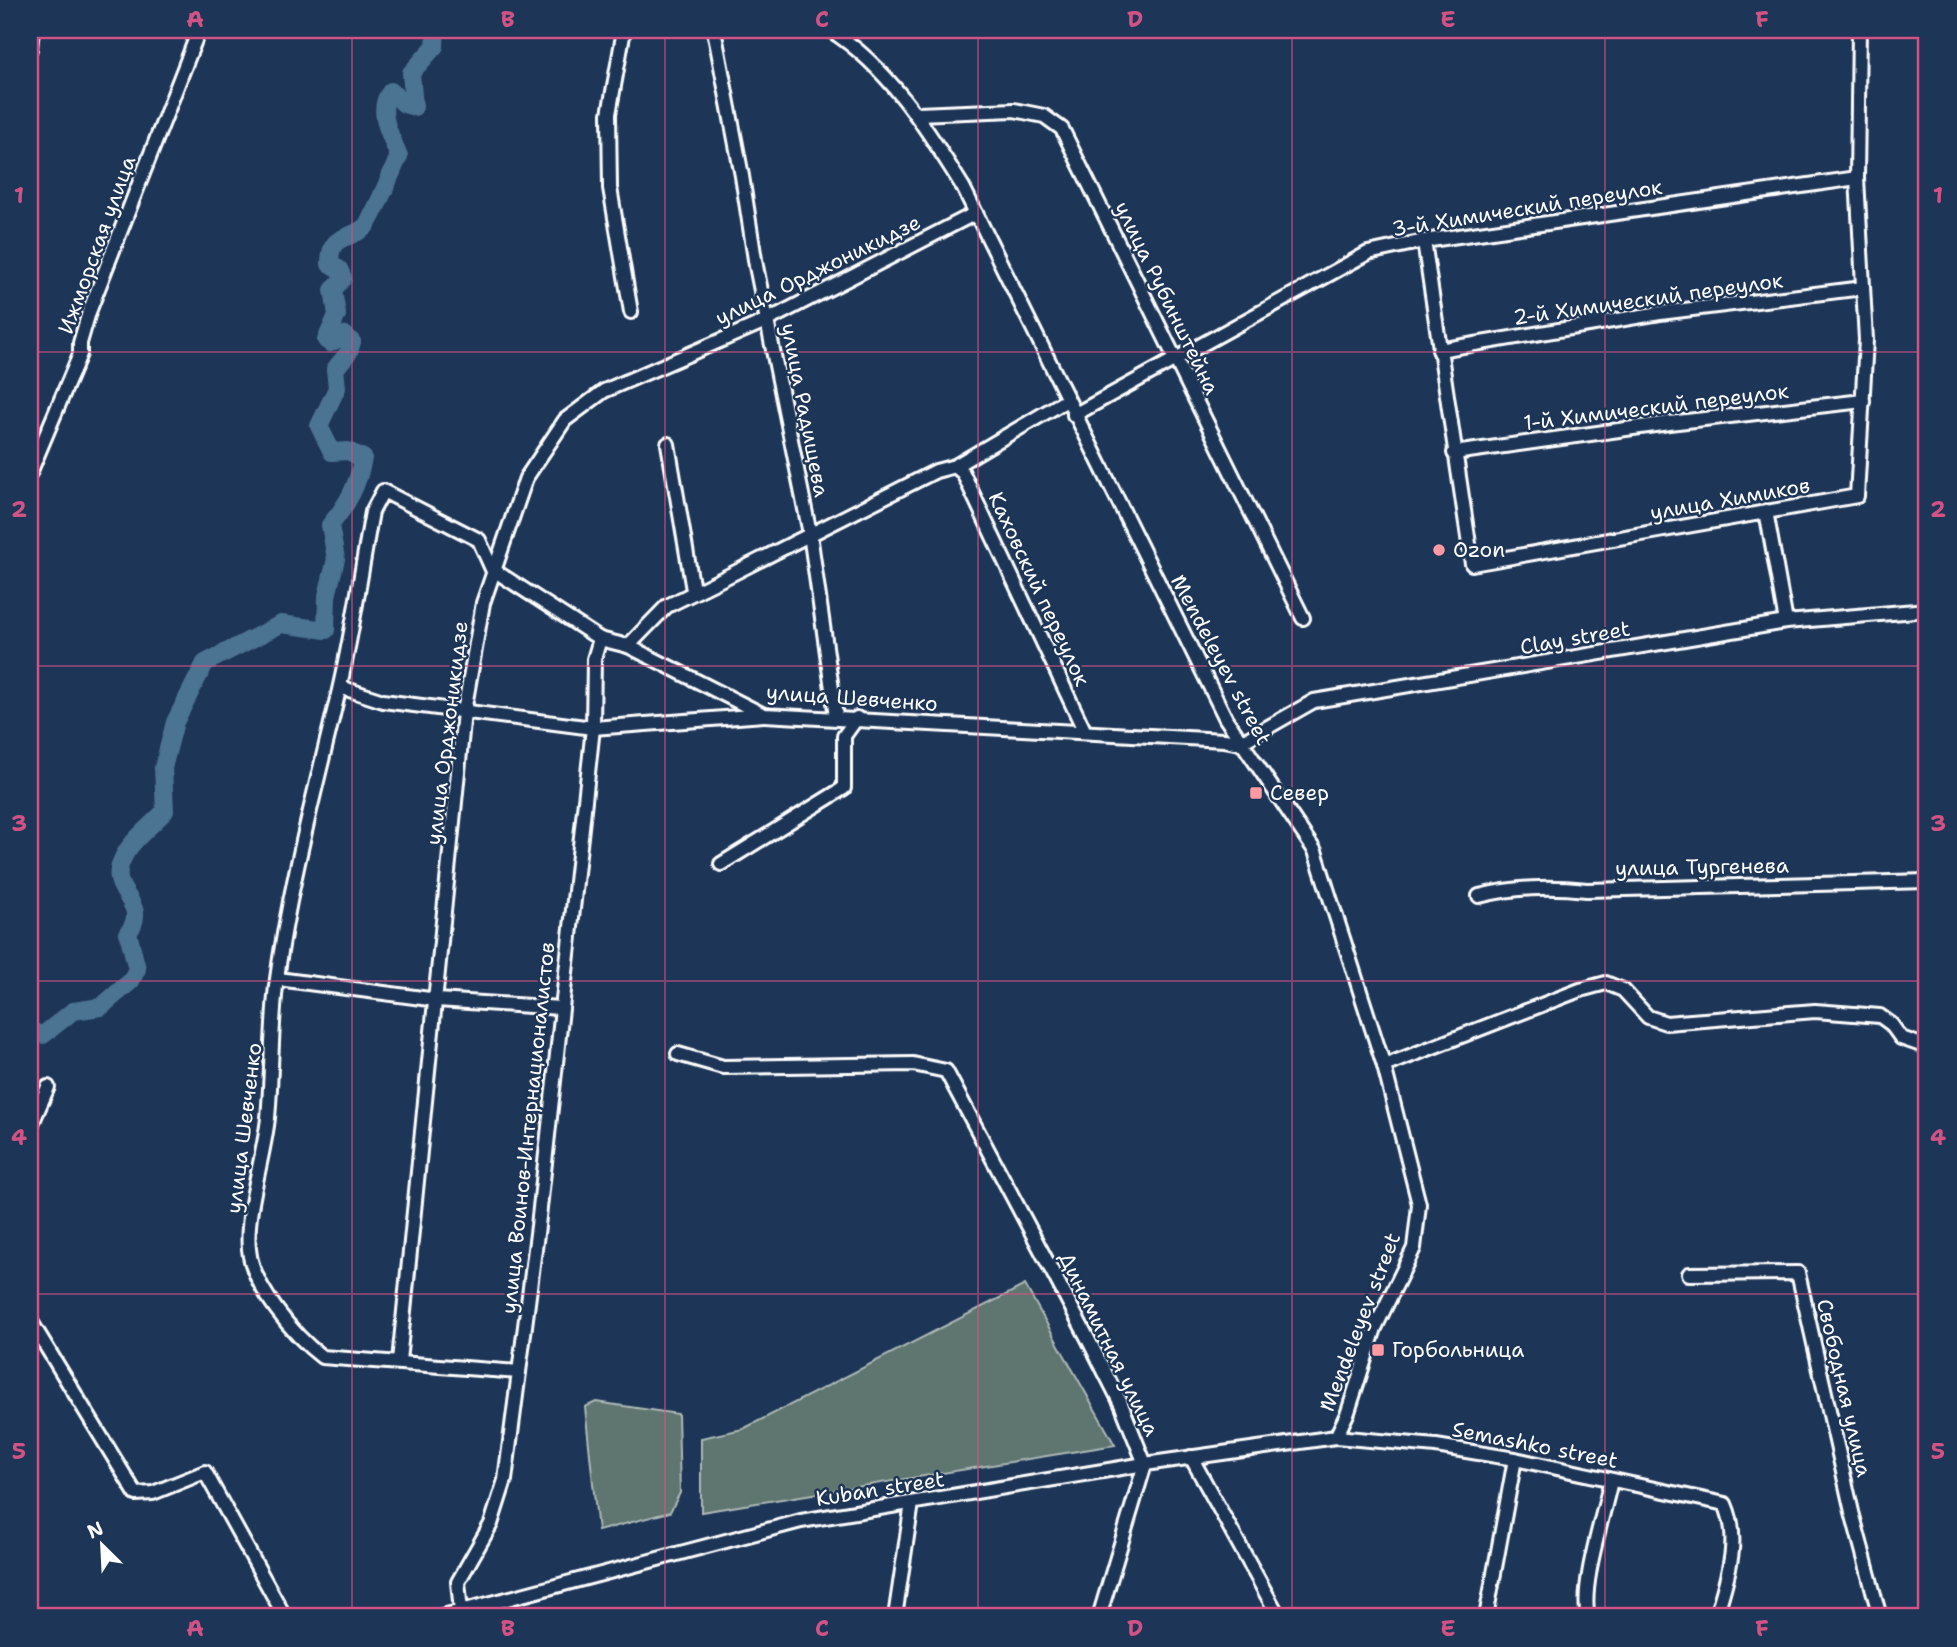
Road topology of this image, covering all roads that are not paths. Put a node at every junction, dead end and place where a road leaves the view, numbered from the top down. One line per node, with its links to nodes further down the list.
1 (33, 30): 7 (street)
2 (199, 30): 23 (street, Ижморская улица)
3 (624, 30): 13 (street)
4 (714, 30): 14 (street, улица Радищева)
5 (830, 30): 8 (street, Mendeleyev street)
6 (1859, 30): 9 (street, улица Химиков)
7 (30, 49)
8 (918, 114): 10 (street, Mendeleyev street); 16 (street, улица Рубинштейна)
9 (1857, 178): 11 (street, 3-й Химический переулок); 12 (street, улица Химиков)
10 (976, 213): 14 (street, улица Орджоникидзе); 17 (street, Mendeleyev street)
11 (1424, 241): 15 (street, улица Химиков); 16 (street, 3-й Химический переулок)
12 (1863, 288): 15 (street, 2-й Химический переулок); 18 (street, улица Химиков)
13 (631, 313)
14 (768, 320): 25 (street, улица Радищева); 26 (street, улица Орджоникидзе)
15 (1439, 350): 21 (street, улица Химиков)
16 (1175, 359): 19 (street, 3-й Химический переулок); 29 (street, улица Рубинштейна)
17 (1067, 400): 19 (street, Mendeleyev street); 22 (street)
18 (1863, 401): 21 (street, 1-й Химический переулок); 24 (street, улица Химиков)
19 (1074, 415): 40 (street, Mendeleyev street)
20 (668, 444): 27 (street)
21 (1454, 453): 24 (street, улица Химиков)
22 (954, 466): 25 (street); 39 (street, Каховский переулок)
23 (30, 473)
24 (1766, 511): 30 (street)
25 (810, 534): 27 (street); 36 (street, улица Радищева)
26 (492, 569): 31 (street, улица Шевченко); 33 (street, улица Шевченко); 34 (street, улица Орджоникидзе)
27 (693, 590): 32 (street)
28 (1927, 610): 30 (street, Clay street)
29 (1303, 618)
30 (1786, 622): 40 (street, Clay street)
31 (600, 639): 32 (street, улица Шевченко); 38 (street, улица Воинов-Интернационалистов)
32 (628, 646): 35 (street, улица Шевченко)
33 (340, 687): 34 (street); 44 (street, улица Шевченко)
34 (464, 712): 38 (street); 45 (street, улица Орджоникидзе)
35 (764, 715): 36 (street, улица Шевченко); 38 (street)
36 (836, 717): 37 (street, улица Шевченко)
37 (858, 718): 39 (street, улица Шевченко); 41 (street)
38 (593, 728): 46 (street, улица Воинов-Интернационалистов)
39 (1085, 732): 40 (street, улица Шевченко)
40 (1240, 743): 49 (street, Mendeleyev street)
41 (721, 864)
42 (1927, 881): 43 (street, улица Тургенева)
43 (1479, 897)
44 (278, 979): 45 (street); 54 (street, улица Шевченко)
45 (437, 1000): 46 (street); 54 (street, улица Орджоникидзе)
46 (560, 1009): 55 (street, улица Воинов-Интернационалистов)
47 (1927, 1047): 49 (street)
48 (678, 1054): 59 (street, Динамитная улица)
49 (1384, 1066): 56 (street, Mendeleyev street)
50 (48, 1087): 51 (street)
51 (30, 1128)
52 (1689, 1274): 71 (street, Свободная улица)
53 (30, 1320): 63 (street)
54 (399, 1361): 55 (street, улица Шевченко)
55 (519, 1372): 62 (street, улица Воинов-Интернационалистов)
56 (1336, 1437): 57 (street, Kuban street); 58 (street, Semashko street)
57 (1191, 1457): 59 (street, Kuban street); 67 (street)
58 (1515, 1459): 60 (street, Semashko street); 68 (street)
59 (1144, 1464): 61 (street, Kuban street); 66 (street, Динамитная улица)
60 (1611, 1480): 69 (street); 70 (street, Semashko street)
61 (912, 1503): 62 (street, Kuban street); 65 (street)
62 (461, 1611): 64 (street, Kuban street)
63 (285, 1617)
64 (439, 1617)
65 (895, 1617)
66 (1098, 1617)
67 (1279, 1617)
68 (1486, 1617)
69 (1588, 1617)
70 (1716, 1617)
71 (1880, 1617)

